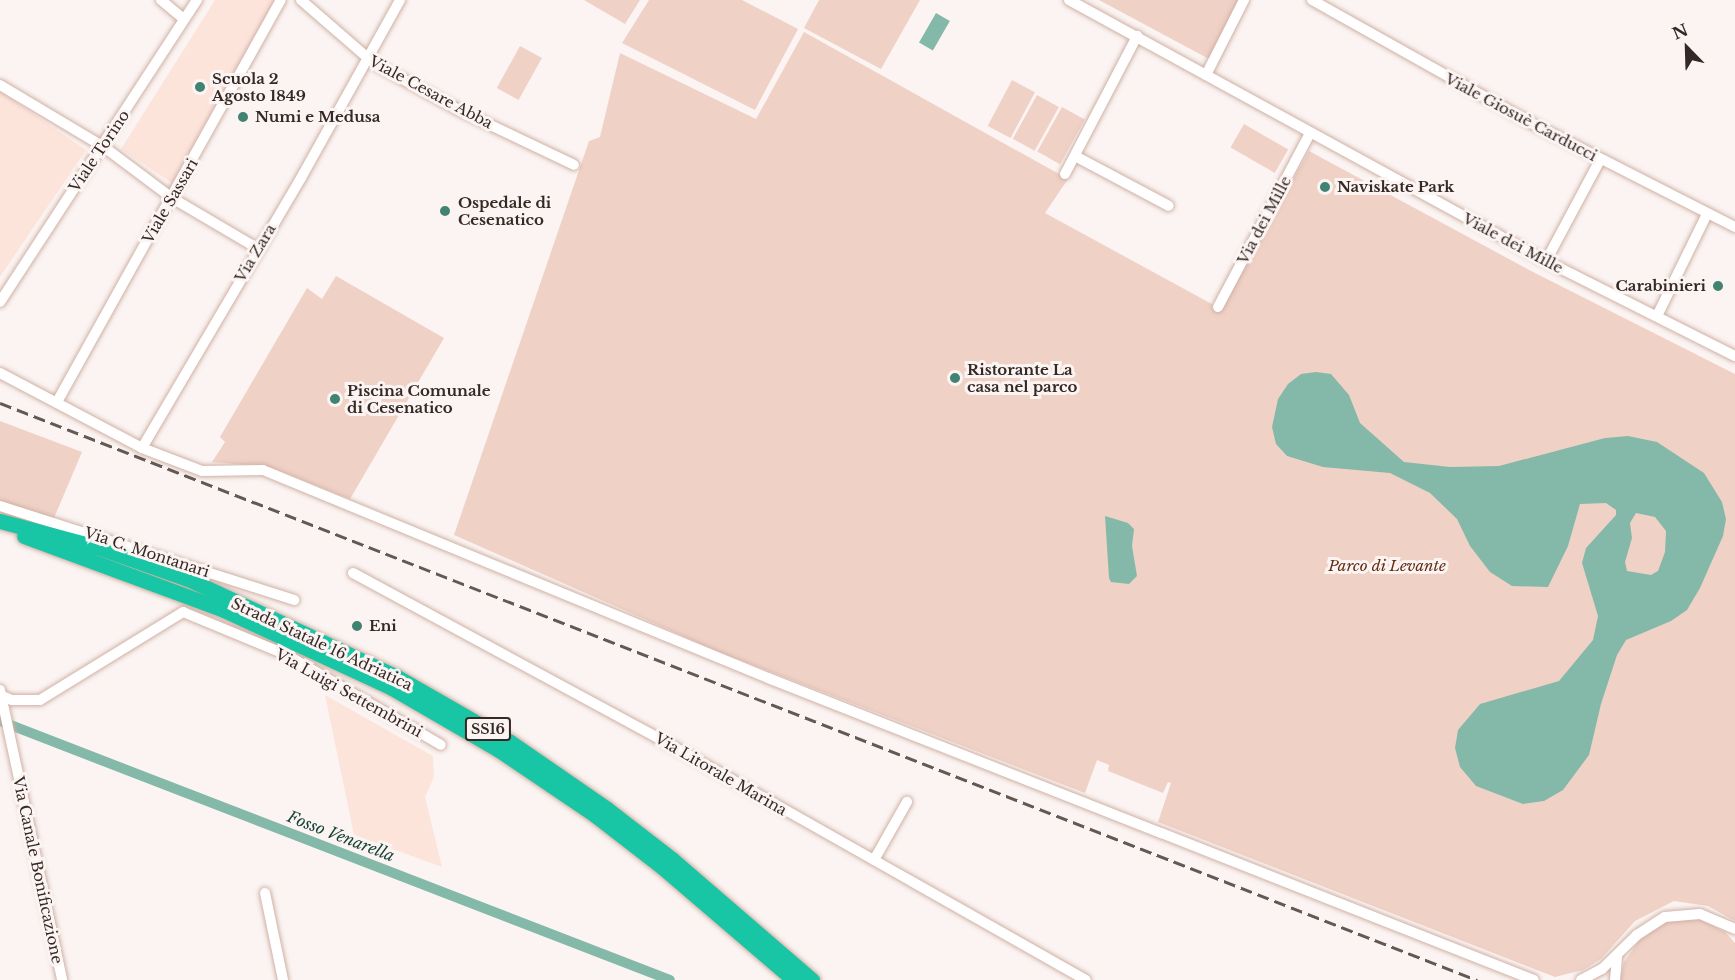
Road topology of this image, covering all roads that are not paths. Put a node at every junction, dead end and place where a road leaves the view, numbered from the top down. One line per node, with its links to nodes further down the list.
1 (161, 0): 9 (street)
2 (197, 0): 9 (street, Viale Torino)
3 (281, 0): 20 (street, Viale Sassari)
4 (301, 0): 11 (street, Viale Cesare Abba)
5 (400, 0): 11 (street, Via Zara)
6 (1070, 0): 10 (street, Viale dei Mille)
7 (1244, 0): 12 (street)
8 (1312, 0): 17 (street, Viale Giosuè Carducci)
9 (184, 19): 15 (street, Viale Torino)
10 (1137, 36): 12 (street, Viale dei Mille); 16 (street)
11 (366, 58): 18 (street, Viale Cesare Abba); 24 (street, Via Zara)
12 (1206, 75): 14 (street, Viale dei Mille)
13 (0, 85): 15 (street)
14 (1310, 133): 25 (street, Viale dei Mille); 27 (street, Via dei Mille)
15 (104, 147): 20 (street); 26 (street, Viale Torino)
16 (1075, 156): 19 (street); 21 (street)
17 (1600, 160): 22 (street, Viale Giosuè Carducci); 25 (street)
18 (574, 165)
19 (1065, 174)
20 (172, 198): 24 (street); 31 (street, Viale Sassari)
21 (1169, 206)
22 (1707, 214): 23 (street, Viale Giosuè Carducci); 28 (street)
23 (1735, 227)
24 (257, 248): 32 (street, Via Zara)
25 (1546, 261): 28 (street, Viale dei Mille)
26 (0, 302)
27 (1218, 307)
28 (1657, 316): 29 (street, Viale dei Mille)
29 (1735, 356)
30 (0, 373): 31 (street)
31 (57, 402): 32 (street)
32 (142, 448): 54 (street)
33 (0, 506): 40 (street, Via C. Montanari)
34 (0, 516): 37 (highway)
35 (0, 521): 37 (highway, Strada Statale 16 Adriatica / SS16)
36 (0, 527): 37 (highway, Strada Statale 16 Adriatica / SS16)
37 (26, 532): 38 (highway); 51 (highway, Strada Statale 16 Adriatica / SS16); 52 (highway, Strada Statale 16 Adriatica / SS16)
38 (0, 533)
39 (353, 573): 44 (street, Via Litorale Marina)
40 (294, 600)
41 (1, 695): 42 (street, Via Luigi Settembrini); 49 (street, Via Canale Bonificazione)
42 (441, 745)
43 (907, 802): 44 (street)
44 (874, 860): 53 (street, Via Litorale Marina)
45 (265, 893): 50 (street)
46 (1735, 929): 47 (street)
47 (1617, 957): 48 (street); 55 (street)
48 (1586, 979)
49 (62, 980)
50 (283, 980)
51 (794, 980)
52 (812, 980)
53 (1086, 980)
54 (1534, 980)
55 (1615, 980)

